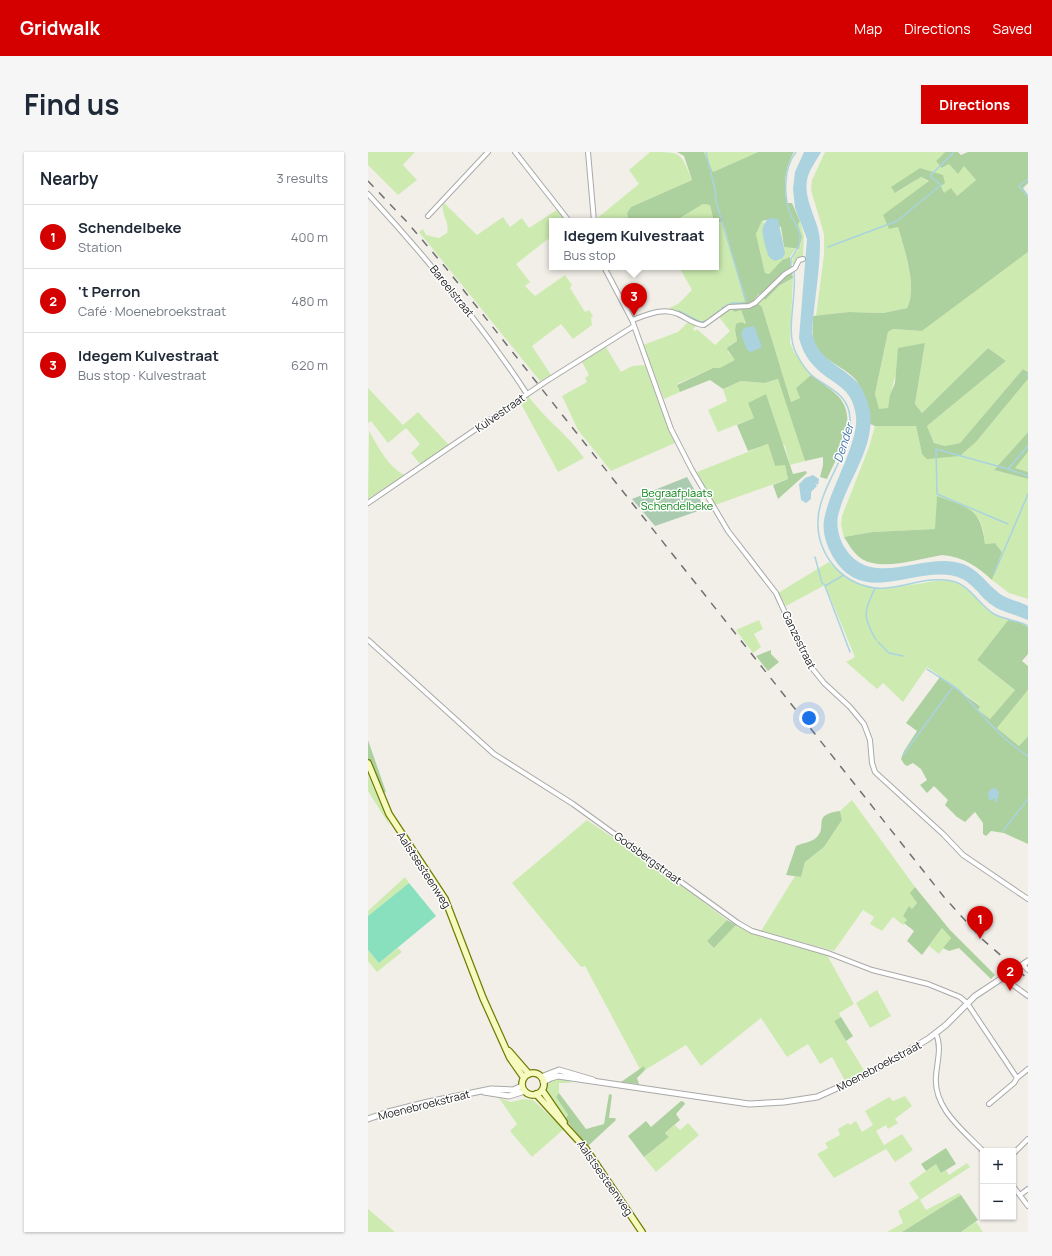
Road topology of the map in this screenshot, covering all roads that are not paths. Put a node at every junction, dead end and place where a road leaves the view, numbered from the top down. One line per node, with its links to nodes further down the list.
1 (488, 152): 5 (street)
2 (515, 152): 6 (street)
3 (588, 152): 7 (street)
4 (368, 194): 12 (street, Bareelstraat)
5 (428, 216)
6 (567, 218)
7 (594, 218)
8 (803, 259): 10 (street)
9 (606, 270): 10 (street, Ganzestraat)
10 (632, 320): 11 (street, Ganzestraat)
11 (634, 326): 12 (street, Kulvestraat); 16 (street, Ganzestraat)
12 (528, 394): 13 (street, Kulvestraat)
13 (368, 502)
14 (368, 640): 22 (street, Godsbergstraat)
15 (368, 763): 25 (main road, Aalstsesteenweg)
16 (1028, 900)
17 (1028, 961): 18 (street, Moenebroekstraat)
18 (1023, 965): 19 (street); 20 (street, Moenebroekstraat)
19 (1028, 970)
20 (1007, 975): 21 (street); 22 (street, Moenebroekstraat)
21 (1028, 996)
22 (967, 1003): 23 (street, Moenebroekstraat); 26 (street)
23 (936, 1034): 27 (street, Moenebroekstraat); 35 (street)
24 (1028, 1069): 26 (street)
25 (526, 1076): 27 (main road); 28 (main road)
26 (1017, 1078): 31 (street)
27 (542, 1079): 29 (main road)
28 (523, 1088): 30 (main road); 32 (street, Moenebroekstraat)
29 (542, 1090): 30 (main road); 33 (main road, Aalstsesteenweg)
30 (536, 1094): 33 (main road, Aalstsesteenweg)
31 (989, 1104)
32 (368, 1119)
33 (566, 1126): 41 (main road, Aalstsesteenweg)
34 (1028, 1139): 36 (street)
35 (980, 1148)
36 (1016, 1151)
37 (1028, 1189): 39 (street)
38 (1016, 1190): 39 (street)
39 (1020, 1195): 40 (street)
40 (1028, 1206)
41 (642, 1232)

